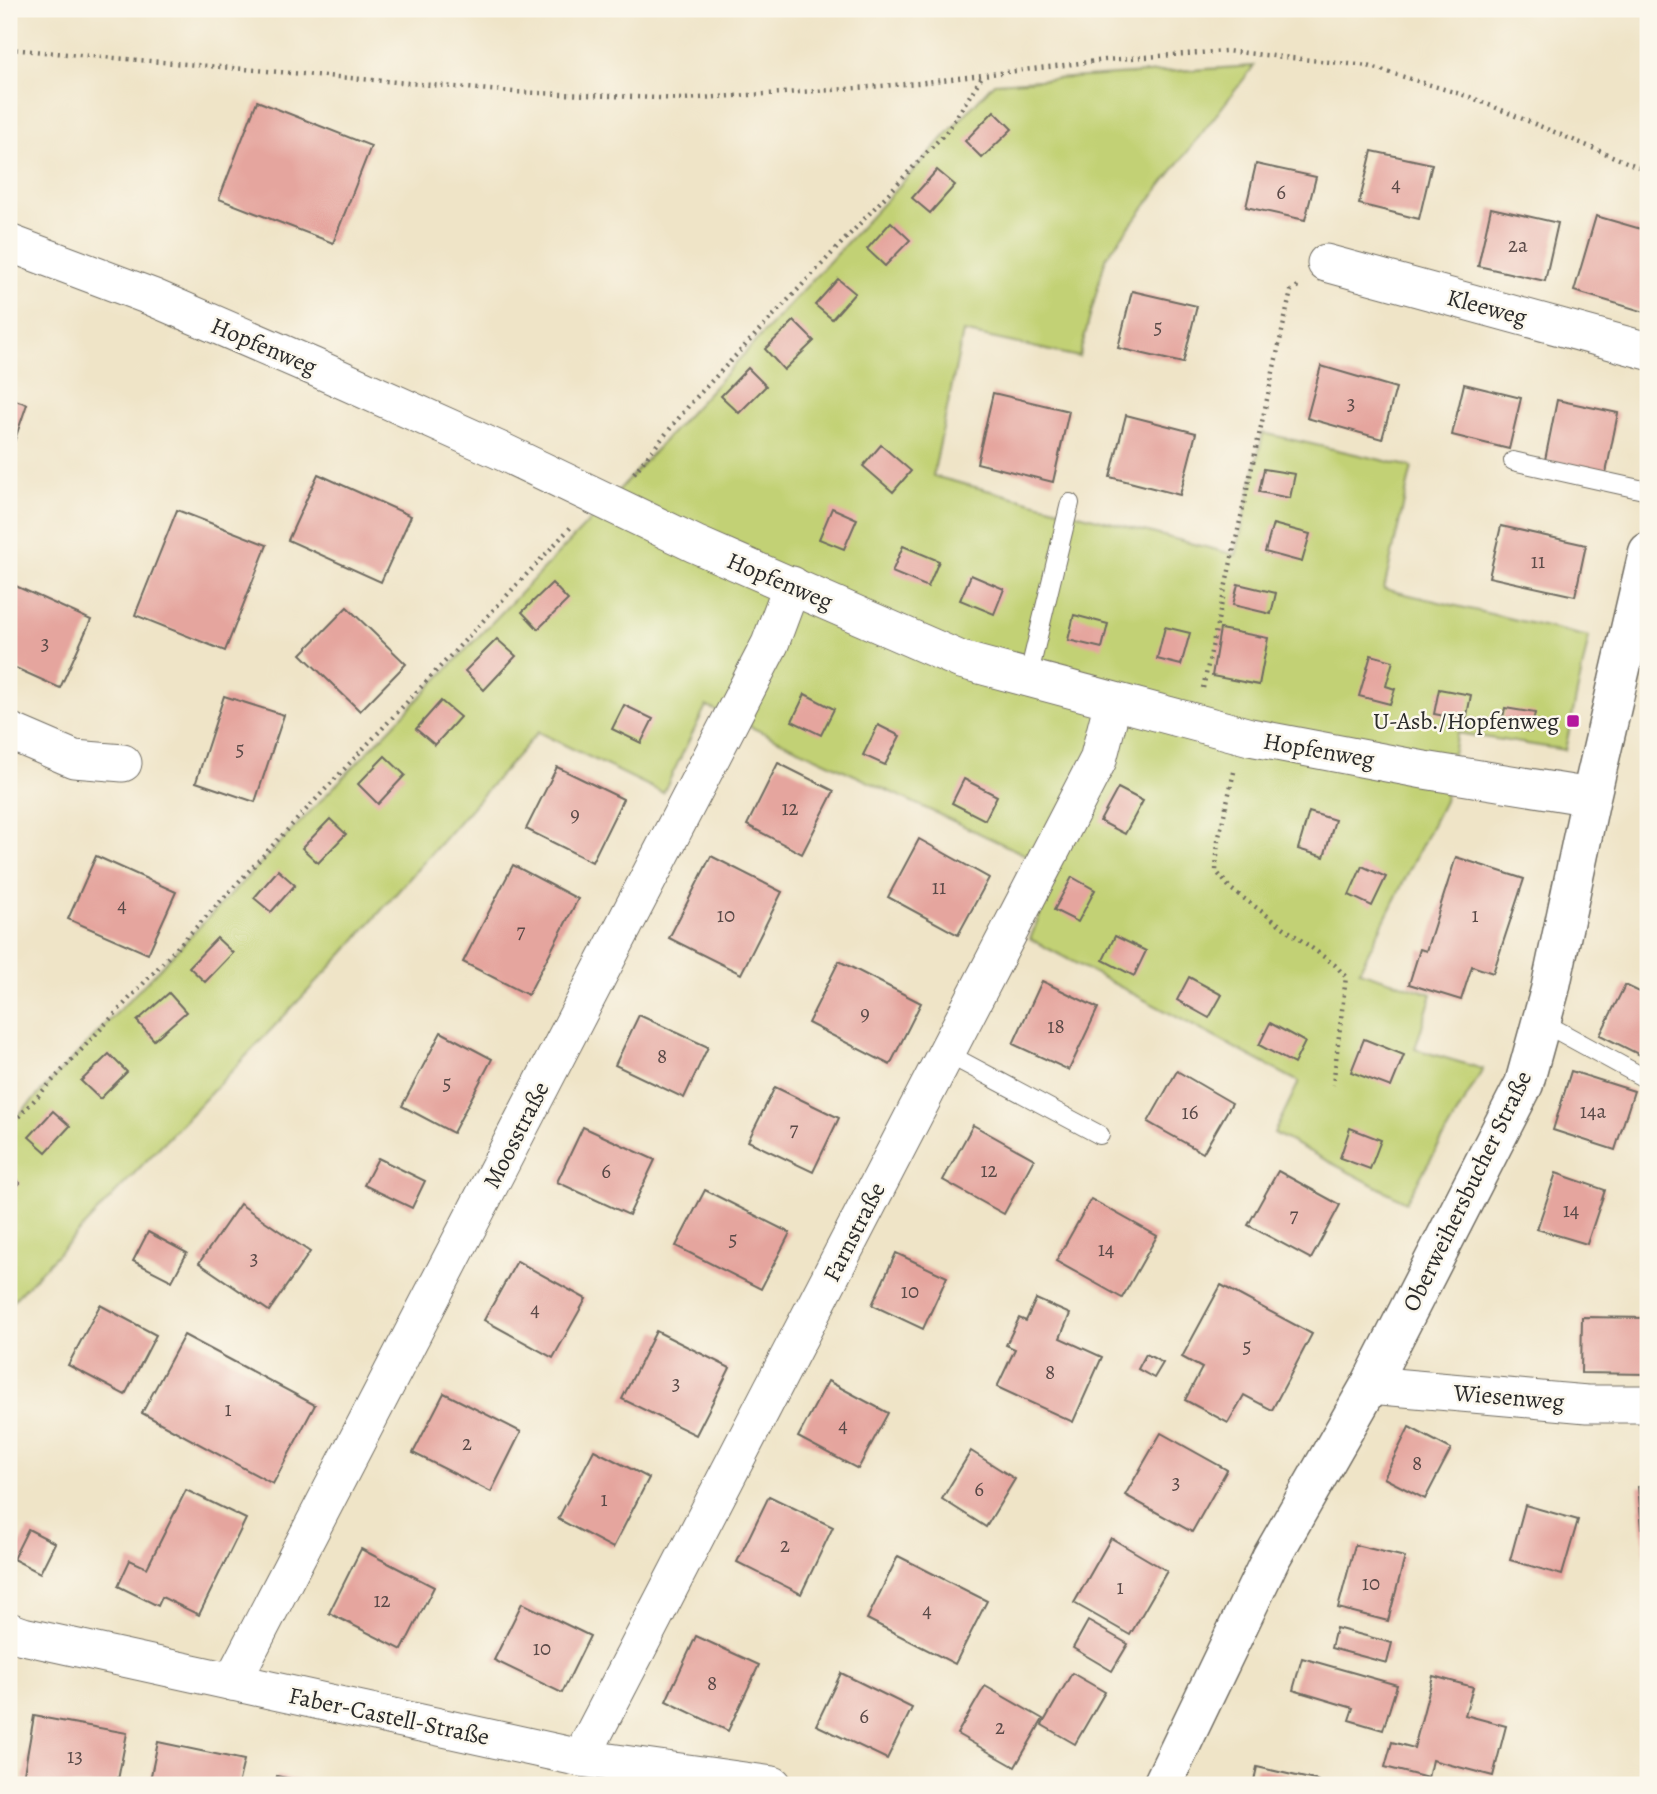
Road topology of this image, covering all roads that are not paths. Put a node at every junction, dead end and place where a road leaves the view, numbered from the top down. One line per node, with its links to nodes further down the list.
1 (9, 243): 8 (street, Hopfenweg)
2 (1326, 263): 3 (street, Kleeweg)
3 (1648, 351)
4 (1513, 461): 5 (lane)
5 (1648, 491)
6 (1070, 503): 9 (lane)
7 (1648, 552): 13 (street, Oberweihersbucher Straße)
8 (792, 585): 9 (street, Hopfenweg); 21 (street, Moosstraße)
9 (1028, 678): 10 (street, Hopfenweg)
10 (1113, 702): 13 (street, Hopfenweg); 15 (street, Farnstraße)
11 (9, 731): 12 (street)
12 (123, 763)
13 (1591, 797): 14 (street, Oberweihersbucher Straße)
14 (1542, 1022): 16 (lane); 18 (street, Oberweihersbucher Straße)
15 (946, 1053): 17 (lane); 22 (street, Farnstraße)
16 (1648, 1080)
17 (1100, 1135)
18 (1370, 1385): 19 (street, Wiesenweg); 24 (street, Oberweihersbucher Straße)
19 (1648, 1404)
20 (9, 1631): 21 (street, Faber-Castell-Straße)
21 (232, 1682): 22 (street, Faber-Castell-Straße)
22 (581, 1758): 23 (street, Faber-Castell-Straße)
23 (773, 1785)
24 (1162, 1785)

